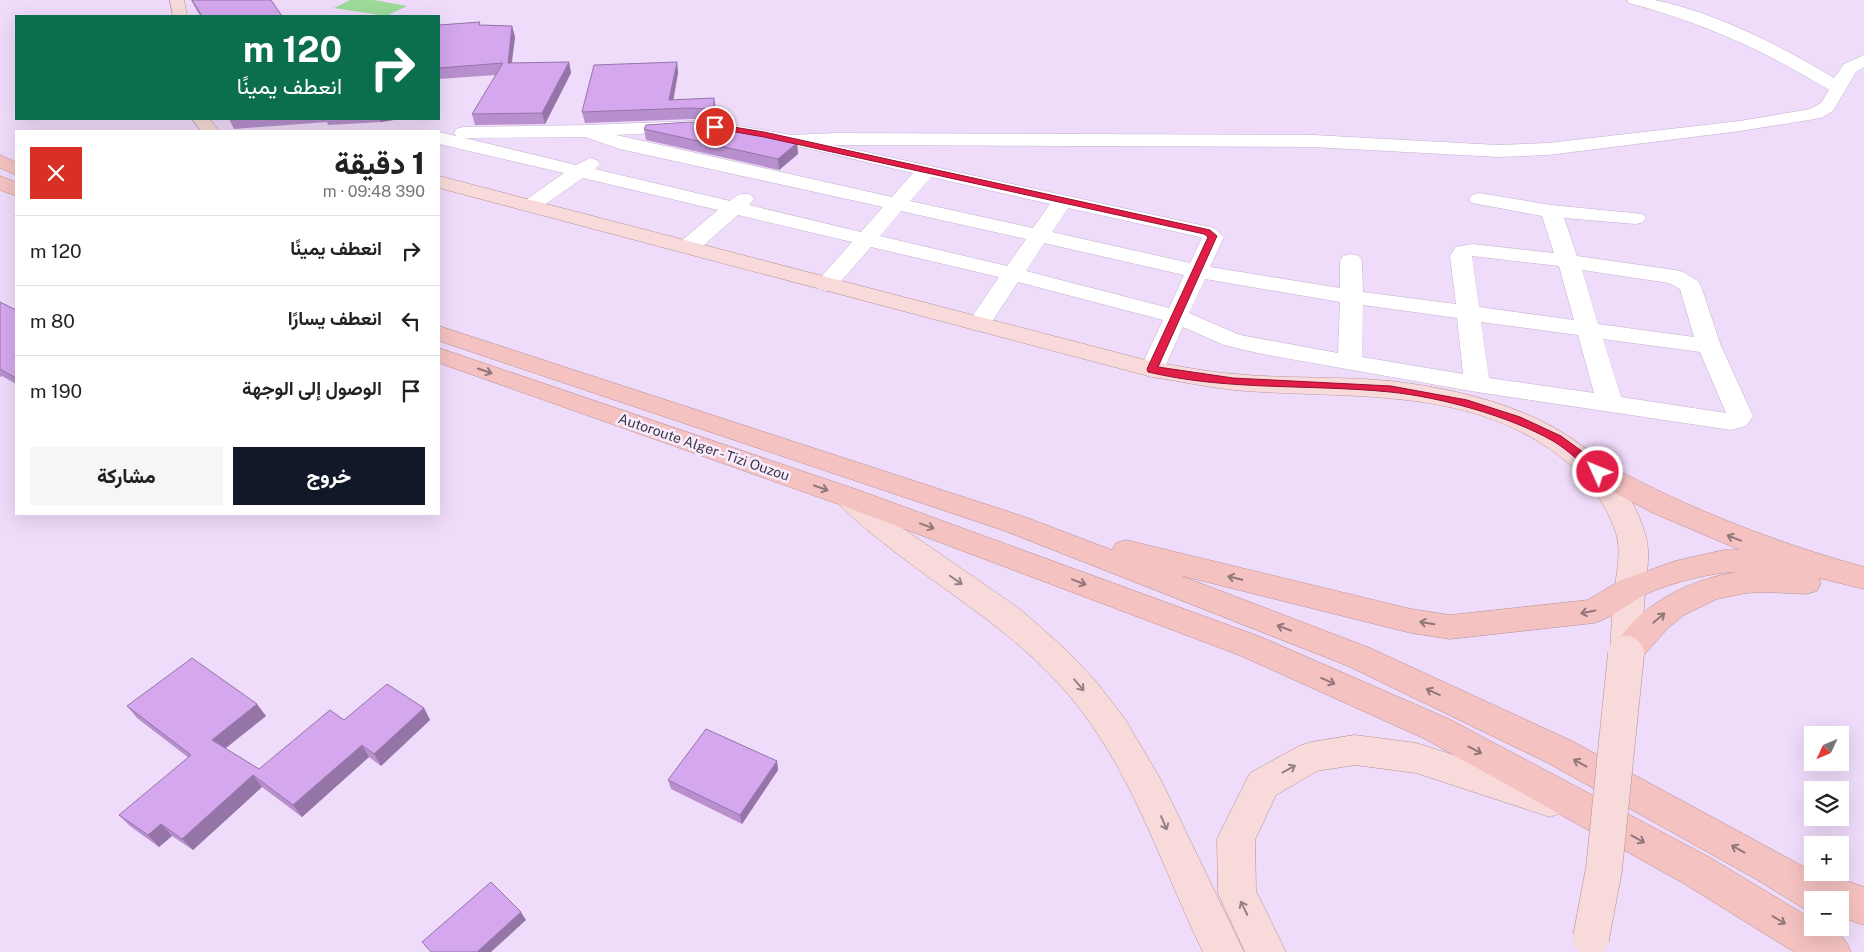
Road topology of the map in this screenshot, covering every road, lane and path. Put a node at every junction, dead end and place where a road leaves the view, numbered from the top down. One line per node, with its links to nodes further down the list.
1 (177, 0): 3 (main road)
2 (1634, 0): 5 (street)
3 (180, 15)
4 (1864, 60): 5 (street)
5 (1838, 88): 11 (street)
6 (201, 120): 7 (main road)
7 (209, 130)
8 (587, 132): 9 (street); 11 (street); 12 (street)
9 (440, 133)
10 (440, 138): 16 (street)
11 (792, 141): 15 (street)
12 (620, 143): 16 (street); 17 (street)
13 (0, 161): 14 (highway)
14 (15, 168)
15 (927, 170): 21 (street); 23 (street)
16 (580, 171): 24 (street); 25 (street)
17 (770, 177): 23 (street); 25 (street)
18 (0, 182): 20 (highway)
19 (440, 182): 24 (main road)
20 (15, 190)
21 (1063, 200): 28 (street); 33 (street)
22 (1479, 200): 26 (street)
23 (896, 205): 28 (street); 29 (street)
24 (530, 206): 30 (main road)
25 (734, 208): 29 (street); 30 (street)
26 (1550, 211): 27 (street); 32 (street)
27 (1636, 218)
28 (1039, 236): 33 (street); 34 (street)
29 (866, 239): 34 (street); 35 (street)
30 (688, 247): 35 (main road)
31 (1350, 261): 36 (street)
32 (1568, 261): 37 (street); 40 (street); 42 (street)
33 (1197, 271): 36 (street); 38 (street)
34 (1013, 274): 38 (street); 39 (street)
35 (826, 284): 39 (main road)
36 (1352, 297): 37 (street); 44 (street)
37 (1468, 312): 40 (street); 46 (street)
38 (1175, 316): 44 (street); 45 (street)
39 (979, 324): 45 (main road)
40 (1588, 330): 42 (street); 47 (street)
41 (440, 333): 50 (highway)
42 (1709, 346): 47 (street)
43 (440, 354): 49 (highway, Autoroute Alger - Tizi Ouzou, one-way to 49)
44 (1350, 362): 46 (street)
45 (1152, 369): 48 (main road)
46 (1476, 384): 47 (street)
47 (1610, 404)
48 (1598, 472): 51 (highway, one-way to 48); 53 (main road)
49 (848, 497): 56 (highway, Autoroute Alger - Tizi Ouzou, one-way to 56); 63 (main road, one-way to 63)
50 (1015, 524): 53 (highway, one-way to 50); 57 (highway, one-way to 50)
51 (1831, 569): 52 (highway); 53 (highway)
52 (1864, 578)
53 (1630, 589): 55 (main road)
54 (1864, 596): 55 (highway, one-way to 54)
55 (1626, 654): 62 (main road, bridge)
56 (1595, 815): 64 (main road, one-way to 56); 65 (highway, Autoroute Alger - Tizi Ouzou, one-way to 65)
57 (1767, 865): 58 (highway); 59 (highway)
58 (1810, 891)
59 (1864, 906)
60 (1849, 914): 61 (highway)
61 (1864, 923)
62 (1587, 947)
63 (1224, 952)
64 (1266, 952)
65 (1831, 952)

